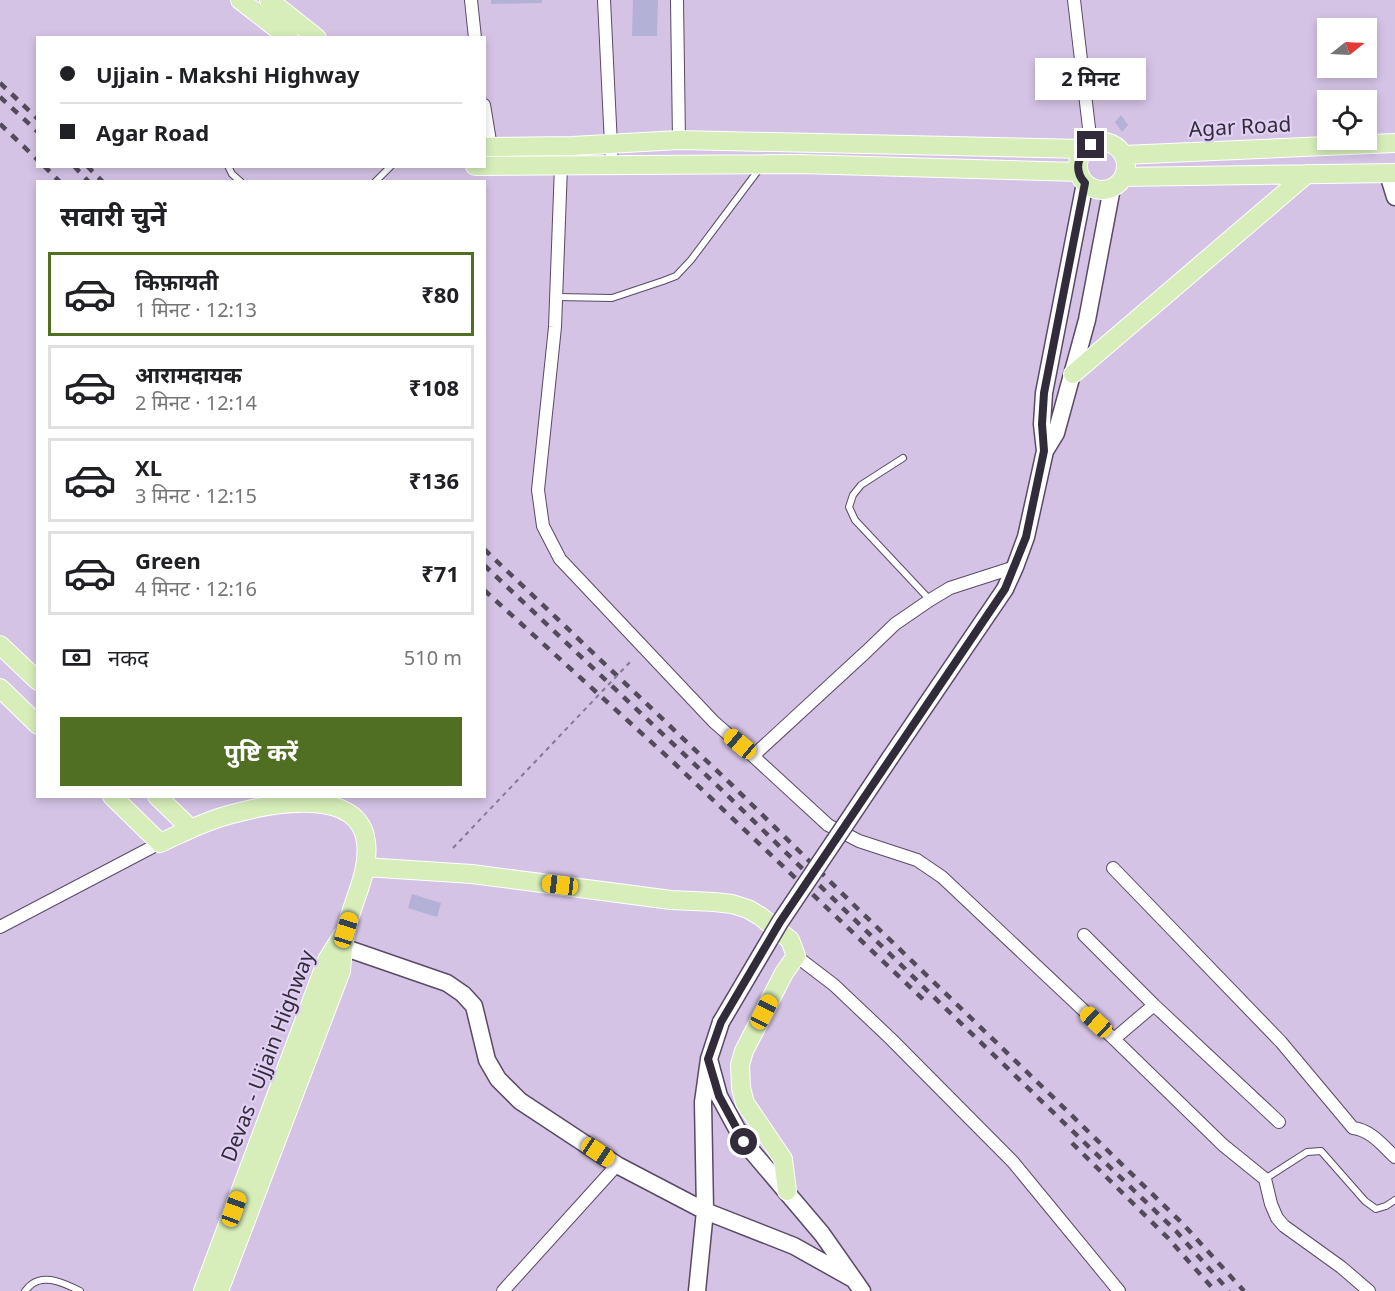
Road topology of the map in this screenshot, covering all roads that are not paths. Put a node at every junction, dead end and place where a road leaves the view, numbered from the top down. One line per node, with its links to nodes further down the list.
1 (240, 0): 7 (main road)
2 (269, 0): 8 (main road)
3 (471, 0): 9 (street)
4 (603, 0): 13 (street)
5 (676, 0): 11 (street)
6 (1074, 0): 15 (street)
7 (286, 36)
8 (314, 36)
9 (475, 36)
10 (486, 126): 14 (street)
11 (679, 140): 13 (main road); 15 (main road)
12 (1395, 143): 16 (main road, Agar Road)
13 (610, 144): 14 (main road); 20 (street)
14 (488, 147)
15 (1088, 147): 16 (main road); 25 (main road)
16 (1123, 155): 28 (main road)
17 (762, 165): 20 (main road); 25 (main road); 30 (lane)
18 (486, 166): 19 (main road)
19 (561, 166): 20 (main road); 30 (street)
20 (612, 166)
21 (229, 168): 26 (lane)
22 (389, 168): 27 (lane)
23 (1392, 173): 24 (main road); 29 (main road)
24 (1307, 174): 28 (main road); 31 (main road)
25 (1082, 177): 28 (main road); 32 (main road)
26 (239, 180)
27 (377, 180)
28 (1117, 183): 31 (main road)
29 (1395, 197)
30 (557, 297): 40 (street)
31 (1073, 374): 32 (main road)
32 (1044, 451): 34 (main road)
33 (903, 458): 35 (lane)
34 (1015, 567): 35 (street); 53 (main road, bridge)
35 (930, 600): 40 (street)
36 (0, 645): 37 (main road)
37 (36, 679)
38 (1, 690): 39 (main road)
39 (36, 723)
40 (753, 756): 52 (street)
41 (114, 798): 44 (main road)
42 (159, 798): 43 (main road)
43 (191, 829): 44 (main road); 45 (main road)
44 (160, 843): 47 (street)
45 (365, 867): 49 (main road); 50 (main road)
46 (1113, 868): 55 (street)
47 (0, 927)
48 (1084, 935): 51 (street)
49 (342, 940): 56 (main road); 64 (main road, Devas - Ujjain Highway); 65 (main road, Devas - Ujjain Highway)
50 (796, 956): 58 (main road); 68 (street)
51 (1154, 1005): 52 (street); 54 (street)
52 (1114, 1039): 57 (street)
53 (708, 1059): 58 (main road); 60 (main road)
54 (1279, 1122)
55 (1395, 1157)
56 (617, 1165): 60 (main road); 66 (street)
57 (1265, 1179): 59 (lane); 69 (street)
58 (787, 1191): 61 (main road)
59 (1395, 1200)
60 (705, 1211): 61 (main road); 67 (main road)
61 (858, 1285)
62 (25, 1291): 63 (lane)
63 (80, 1291)
64 (203, 1291)
65 (219, 1291)
66 (503, 1291)
67 (697, 1291)
68 (1119, 1291)
69 (1369, 1291)

